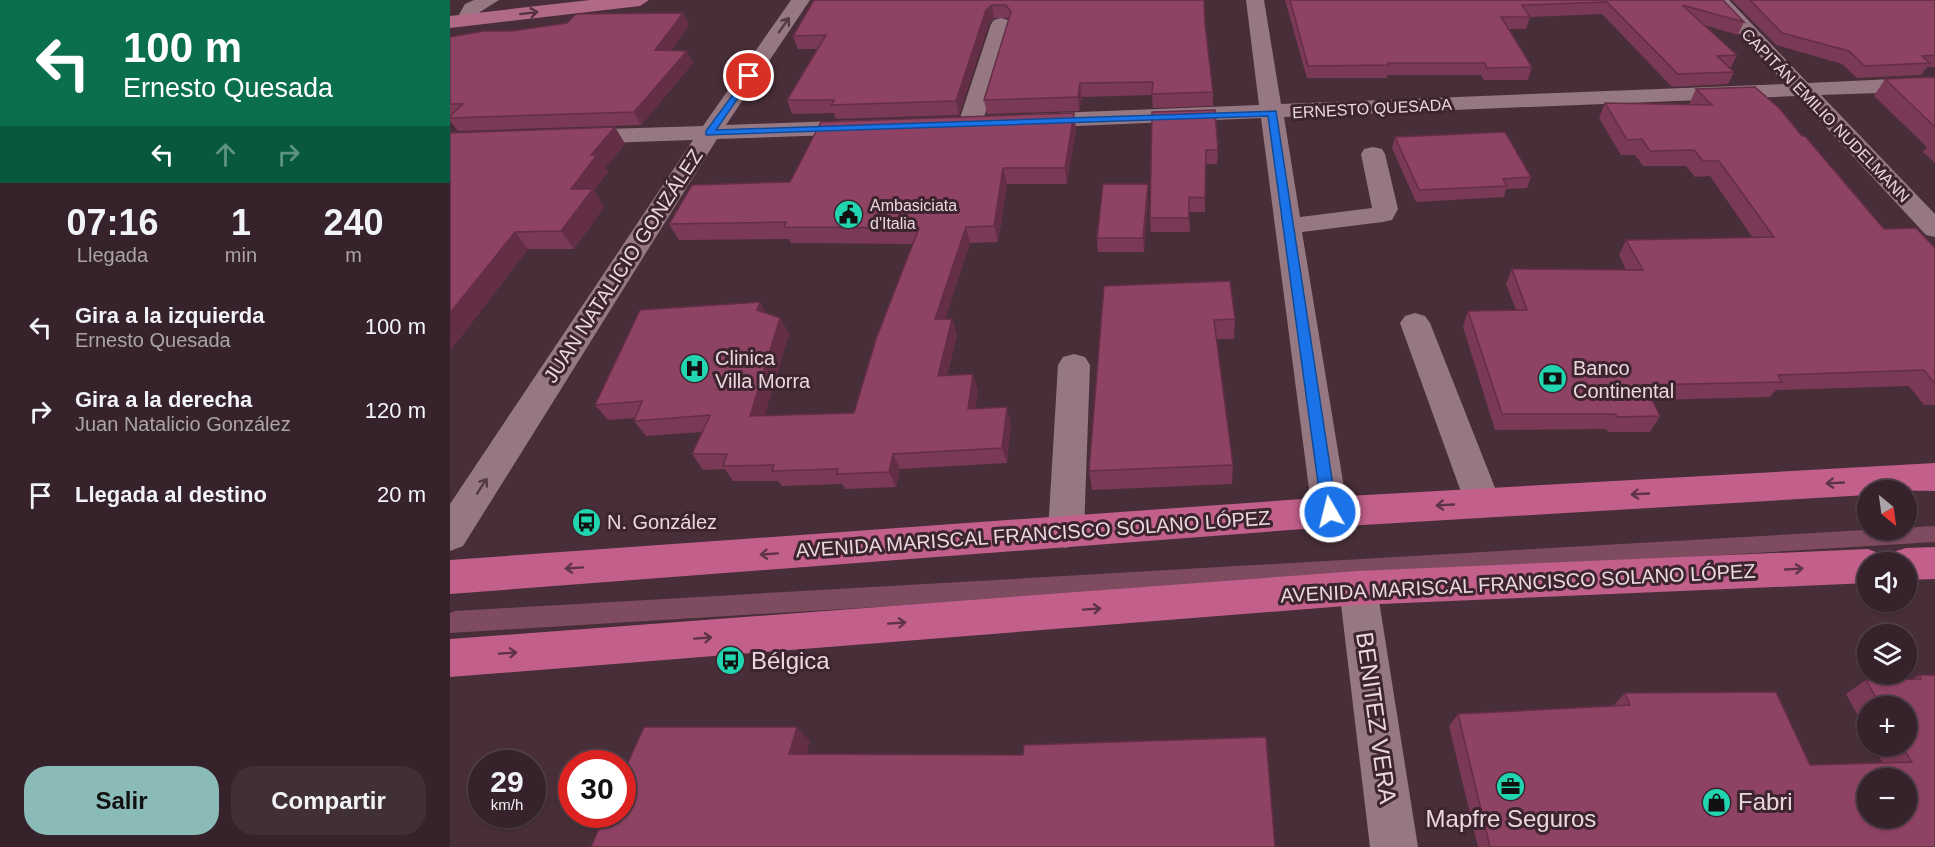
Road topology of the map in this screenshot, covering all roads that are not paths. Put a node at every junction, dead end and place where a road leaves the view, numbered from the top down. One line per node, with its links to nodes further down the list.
1 (473, 0): 7 (main road)
2 (489, 0): 9 (street)
3 (640, 0): 8 (main road, one-way to 3)
4 (801, 0): 17 (street, JUAN NATALICIO GONZÁLEZ, one-way to 4)
5 (1255, 0): 13 (street)
6 (1718, 0): 12 (street, CAPITÁN EMILIO NUDELMANN)
7 (450, 2)
8 (499, 8): 9 (main road)
9 (458, 21)
10 (1001, 24): 15 (street)
11 (1935, 84): 12 (street, ERNESTO QUESADA)
12 (1801, 88): 13 (street, ERNESTO QUESADA); 21 (street, CAPITÁN EMILIO NUDELMANN)
13 (1273, 113): 15 (street, ERNESTO QUESADA); 20 (street)
14 (946, 124): 15 (street, ERNESTO QUESADA)
15 (970, 124)
16 (887, 126): 17 (street)
17 (709, 133): 18 (street); 28 (street, JUAN NATALICIO GONZÁLEZ, one-way to 17)
18 (556, 138)
19 (1373, 154): 20 (street)
20 (1289, 226): 26 (street)
21 (1935, 229)
22 (1415, 323): 25 (street)
23 (1074, 364): 27 (street)
24 (1935, 477): 25 (highway, AVENIDA MARISCAL FRANCISCO SOLANO LÓPEZ, one-way to 25)
25 (1483, 503): 26 (highway, AVENIDA MARISCAL FRANCISCO SOLANO LÓPEZ, one-way to 26)
26 (1330, 512): 27 (highway, AVENIDA MARISCAL FRANCISCO SOLANO LÓPEZ)
27 (1066, 532): 32 (highway, AVENIDA MARISCAL FRANCISCO SOLANO LÓPEZ, one-way to 32)
28 (450, 536)
29 (1935, 563): 30 (highway)
30 (1917, 564)
31 (1857, 566): 33 (highway, AVENIDA MARISCAL FRANCISCO SOLANO LÓPEZ, one-way to 31)
32 (450, 577)
33 (1358, 588): 34 (highway, AVENIDA MARISCAL FRANCISCO SOLANO LÓPEZ, one-way to 33); 35 (street, BENITEZ VERA)
34 (450, 658)
35 (1394, 847)

